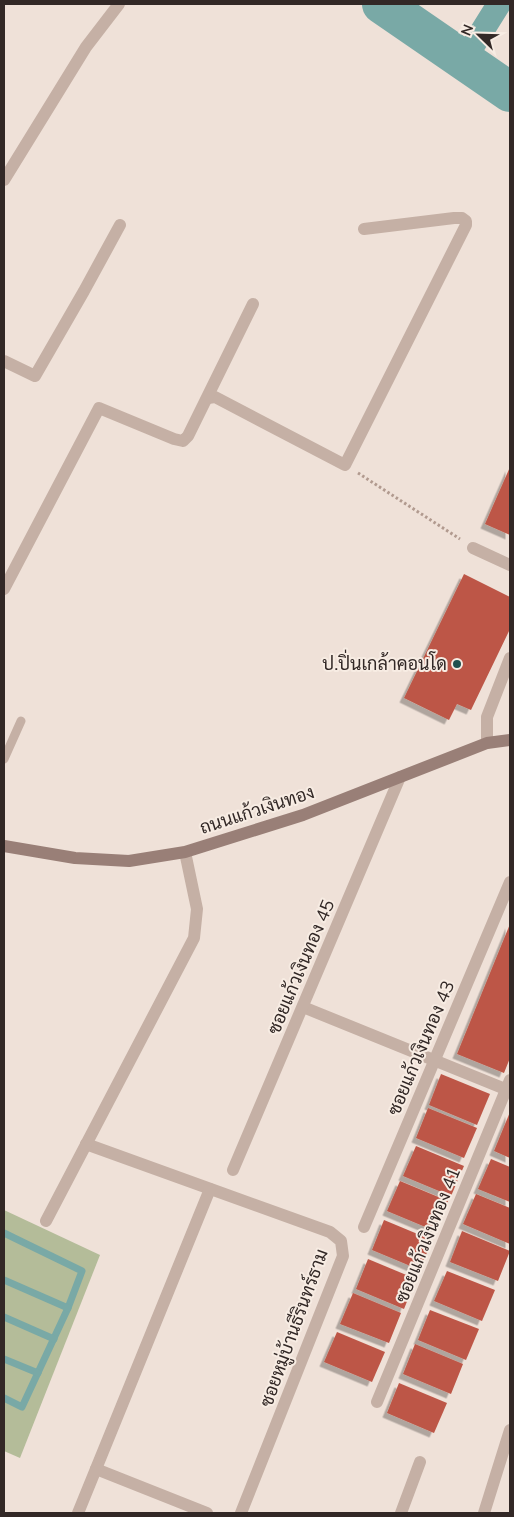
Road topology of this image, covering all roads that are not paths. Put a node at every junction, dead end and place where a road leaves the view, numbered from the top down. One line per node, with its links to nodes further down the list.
1 (119, 4): 2 (street)
2 (4, 180)
3 (120, 225): 6 (street)
4 (364, 229): 7 (street)
5 (253, 304): 7 (street)
6 (4, 361)
7 (208, 398): 10 (street)
8 (474, 548): 9 (street)
9 (510, 566)
10 (4, 590)
11 (510, 658): 14 (street)
12 (21, 721): 15 (lane)
13 (510, 740): 14 (street, ถนนแก้วเงินทอง)
14 (486, 743): 16 (street, ถนนแก้วเงินทอง)
15 (4, 759)
16 (400, 777): 18 (street, ถนนแก้วเงินทอง); 20 (street, ซอยแก้วเงินทอง 45)
17 (4, 846): 18 (street, ถนนแก้วเงินทอง)
18 (185, 852): 23 (street)
19 (510, 882): 21 (street, ซอยแก้วเงินทอง 43)
20 (303, 1007): 21 (street); 24 (street, ซอยแก้วเงินทอง 45)
21 (435, 1060): 22 (street); 27 (street, ซอยแก้วเงินทอง 43)
22 (509, 1087): 28 (street, ซอยแก้วเงินทอง 41)
23 (86, 1144): 25 (street, ซอยหมู่บ้านธีรินทร์ธาม); 26 (street)
24 (234, 1170)
25 (210, 1188): 31 (street); 34 (street, ซอยหมู่บ้านธีรินทร์ธาม)
26 (46, 1221)
27 (364, 1227)
28 (377, 1402)
29 (510, 1430): 36 (street)
30 (420, 1462): 35 (street)
31 (96, 1469): 32 (street); 33 (street)
32 (78, 1513)
33 (207, 1513)
34 (241, 1513)
35 (401, 1513)
36 (484, 1513)

